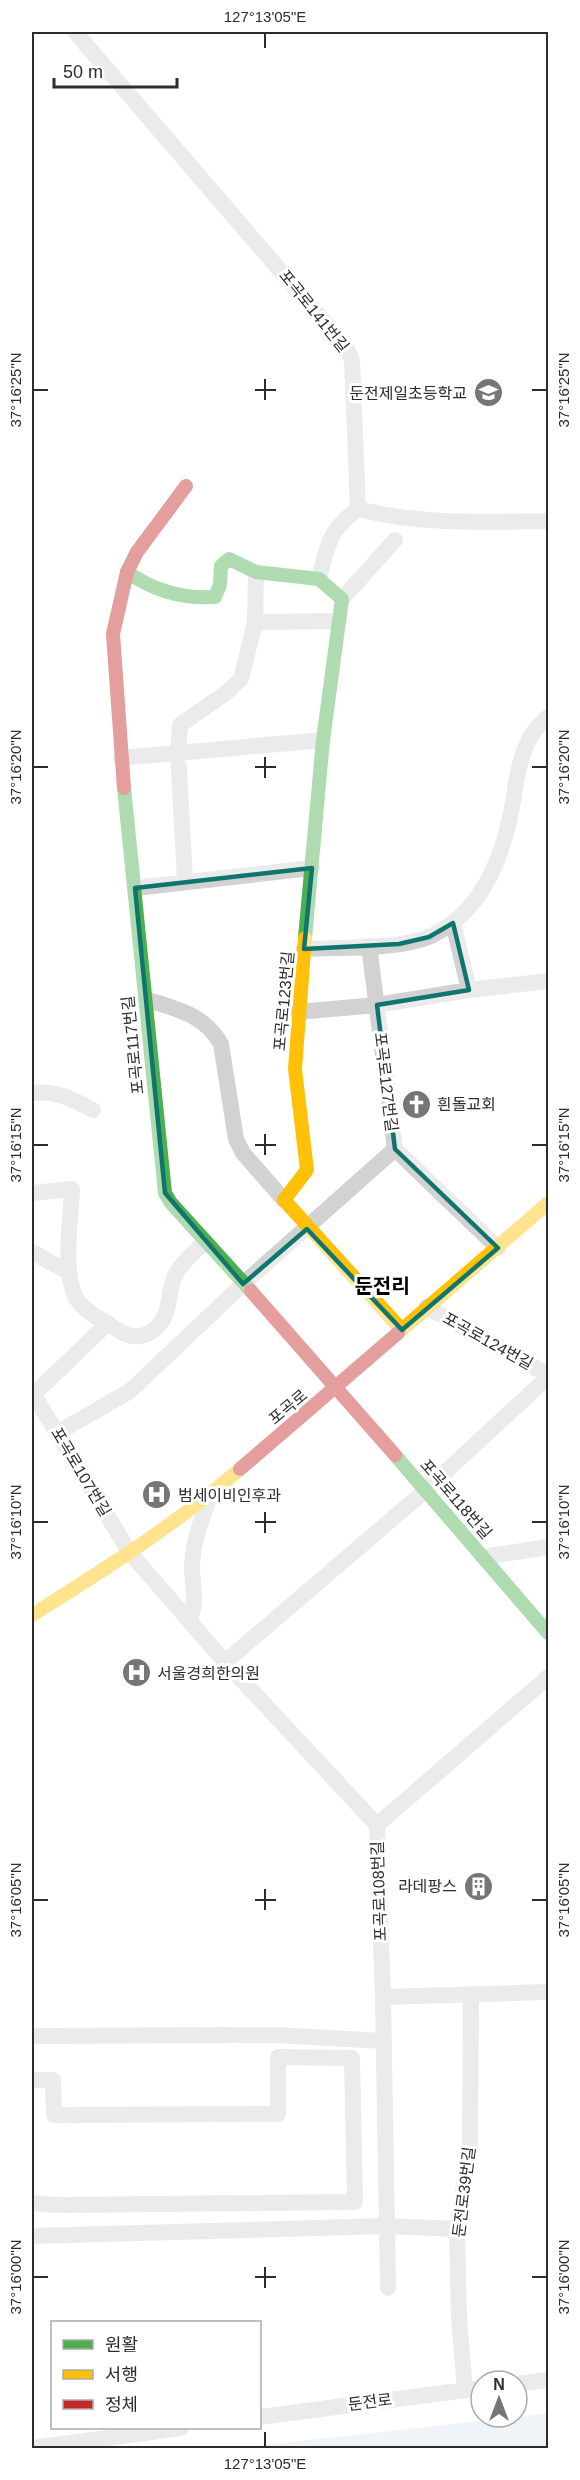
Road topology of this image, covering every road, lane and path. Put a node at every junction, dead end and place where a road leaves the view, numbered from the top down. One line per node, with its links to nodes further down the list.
1 (75, 32): 3 (street, 포곡로141번길)
2 (186, 486): 6 (street, 포곡로117번길)
3 (358, 509): 4 (street); 8 (street)
4 (549, 521)
5 (394, 540): 9 (street)
6 (127, 572): 7 (street); 15 (street, 포곡로117번길)
7 (256, 572): 8 (street); 11 (street)
8 (319, 579): 9 (street)
9 (342, 599): 10 (street, 포곡로123번길)
10 (339, 621): 11 (street); 13 (street, 포곡로123번길)
11 (255, 622): 14 (street)
12 (549, 717): 19 (street)
13 (323, 740): 14 (street); 16 (street, 포곡로123번길)
14 (178, 753): 15 (street); 17 (street)
15 (121, 758): 18 (street, 포곡로117번길)
16 (312, 868): 17 (street); 21 (street, 포곡로123번길)
17 (185, 881): 18 (street)
18 (135, 888): 24 (street, 포곡로117번길)
19 (453, 923): 20 (street); 23 (street)
20 (369, 946): 21 (street); 25 (street, 포곡로127번길)
21 (304, 949): 26 (street, 포곡로123번길)
22 (549, 981): 23 (street)
23 (469, 990): 25 (street)
24 (146, 999): 31 (street); 34 (street, 포곡로117번길)
25 (377, 1005): 26 (street); 29 (street, 포곡로127번길)
26 (298, 1012): 31 (street, 포곡로123번길)
27 (32, 1093): 28 (street)
28 (93, 1110)
29 (395, 1149): 33 (street); 35 (street, 포곡로127번길)
30 (32, 1193): 37 (street)
31 (284, 1200): 33 (street)
32 (549, 1203): 35 (street, 포곡로)
33 (307, 1228): 38 (street); 41 (street)
34 (205, 1242): 38 (street, 포곡로117번길); 40 (street)
35 (498, 1248): 39 (street, 포곡로)
36 (32, 1252): 37 (street)
37 (68, 1272): 40 (street)
38 (243, 1284): 43 (street, 포곡로117번길); 45 (street)
39 (427, 1307): 41 (street, 포곡로); 42 (street, 포곡로124번길)
40 (108, 1323): 44 (street)
41 (402, 1330): 43 (street, 포곡로)
42 (549, 1376): 46 (street)
43 (338, 1387): 46 (street, 포곡로118번길); 47 (street, 포곡로)
44 (32, 1394): 45 (street, 포곡로107번길)
45 (57, 1433): 49 (street, 포곡로107번길)
46 (426, 1490): 50 (street, 포곡로118번길); 54 (street)
47 (211, 1494): 49 (street, 포곡로); 52 (street)
48 (549, 1547): 50 (street)
49 (130, 1552): 51 (street, 포곡로); 52 (street, 포곡로108번길)
50 (483, 1557): 53 (street, 포곡로118번길)
51 (32, 1615)
52 (189, 1621): 54 (street, 포곡로108번길)
53 (549, 1633)
54 (225, 1662): 56 (street, 포곡로108번길)
55 (549, 1677): 56 (street)
56 (377, 1825): 59 (street, 포곡로108번길)
57 (549, 1992): 58 (street)
58 (471, 1994): 59 (street); 65 (street, 둔전로39번길)
59 (383, 1998): 61 (street, 포곡로108번길)
60 (32, 2036): 61 (street)
61 (383, 2041): 64 (street, 포곡로108번길)
62 (32, 2080): 63 (street)
63 (32, 2203)
64 (386, 2226): 65 (street); 66 (street); 67 (street, 포곡로108번길)
65 (457, 2229): 68 (street, 둔전로39번길)
66 (32, 2236)
67 (388, 2288)
68 (469, 2369)
69 (549, 2380): 70 (street)
70 (529, 2382)
71 (469, 2390): 72 (street, 둔전로)
72 (261, 2417)
73 (167, 2429): 74 (street)
74 (33, 2448)

